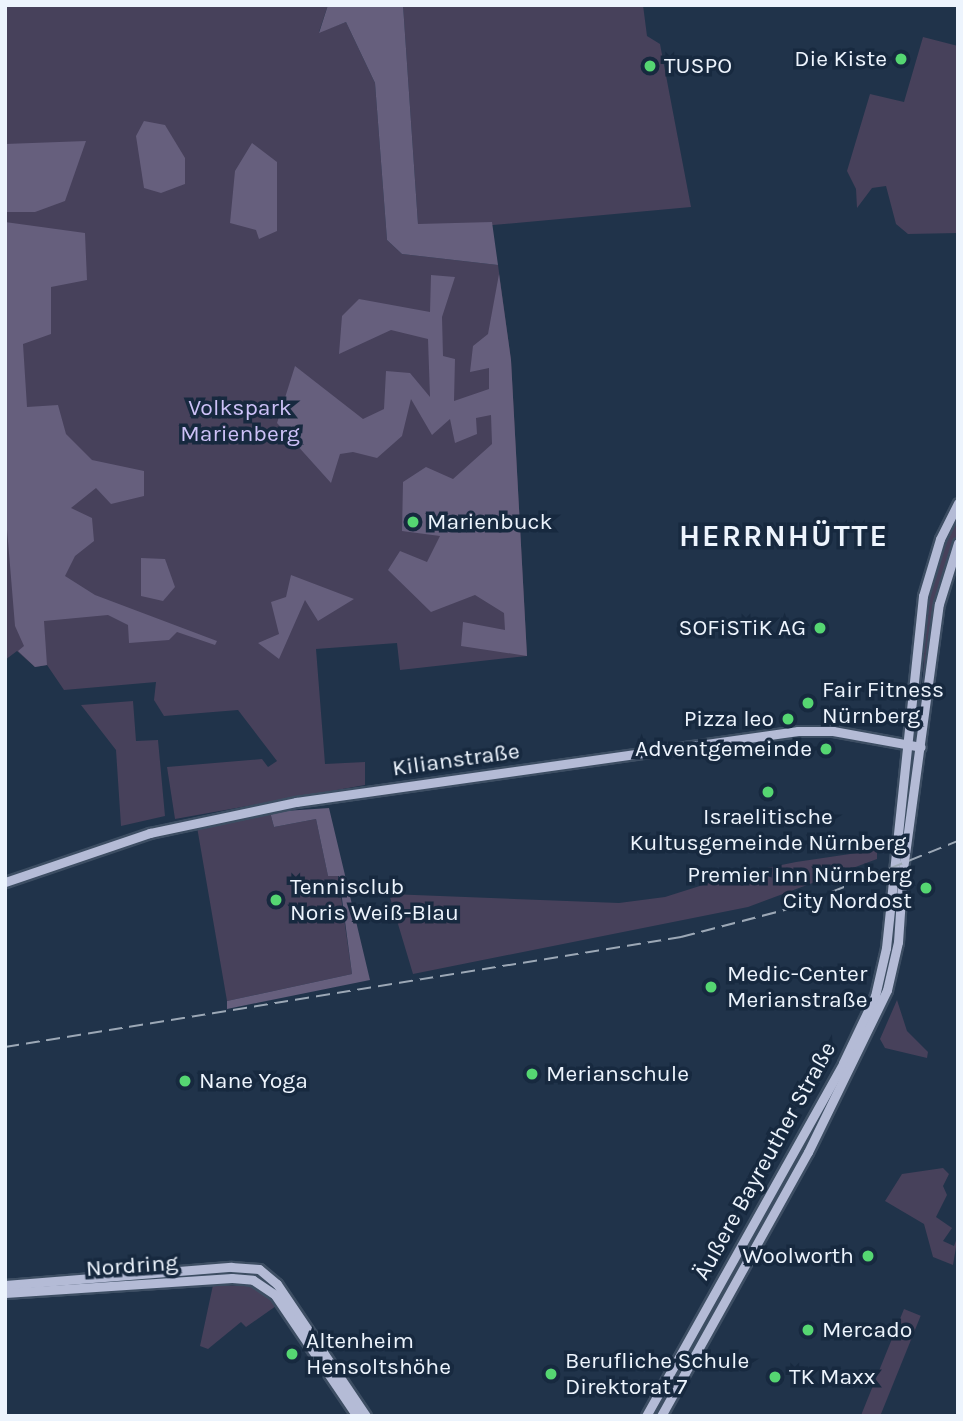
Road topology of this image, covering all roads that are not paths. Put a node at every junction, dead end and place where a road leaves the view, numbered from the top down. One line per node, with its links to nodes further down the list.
1 (958, 503): 3 (main road, Äußere Bayreuther Straße)
2 (958, 543): 4 (main road, Äußere Bayreuther Straße)
3 (912, 700): 4 (main road); 5 (main road, Äußere Bayreuther Straße)
4 (926, 702): 6 (main road, Äußere Bayreuther Straße)
5 (905, 743): 6 (main road, Kilianstraße); 7 (main road, Kilianstraße); 12 (main road, Äußere Bayreuther Straße)
6 (921, 747): 13 (main road, Äußere Bayreuther Straße)
7 (5, 882)
8 (5, 1284): 11 (main road, Nordring)
9 (5, 1293): 10 (main road, Nordring)
10 (357, 1416)
11 (366, 1416)
12 (646, 1416)
13 (661, 1416)

